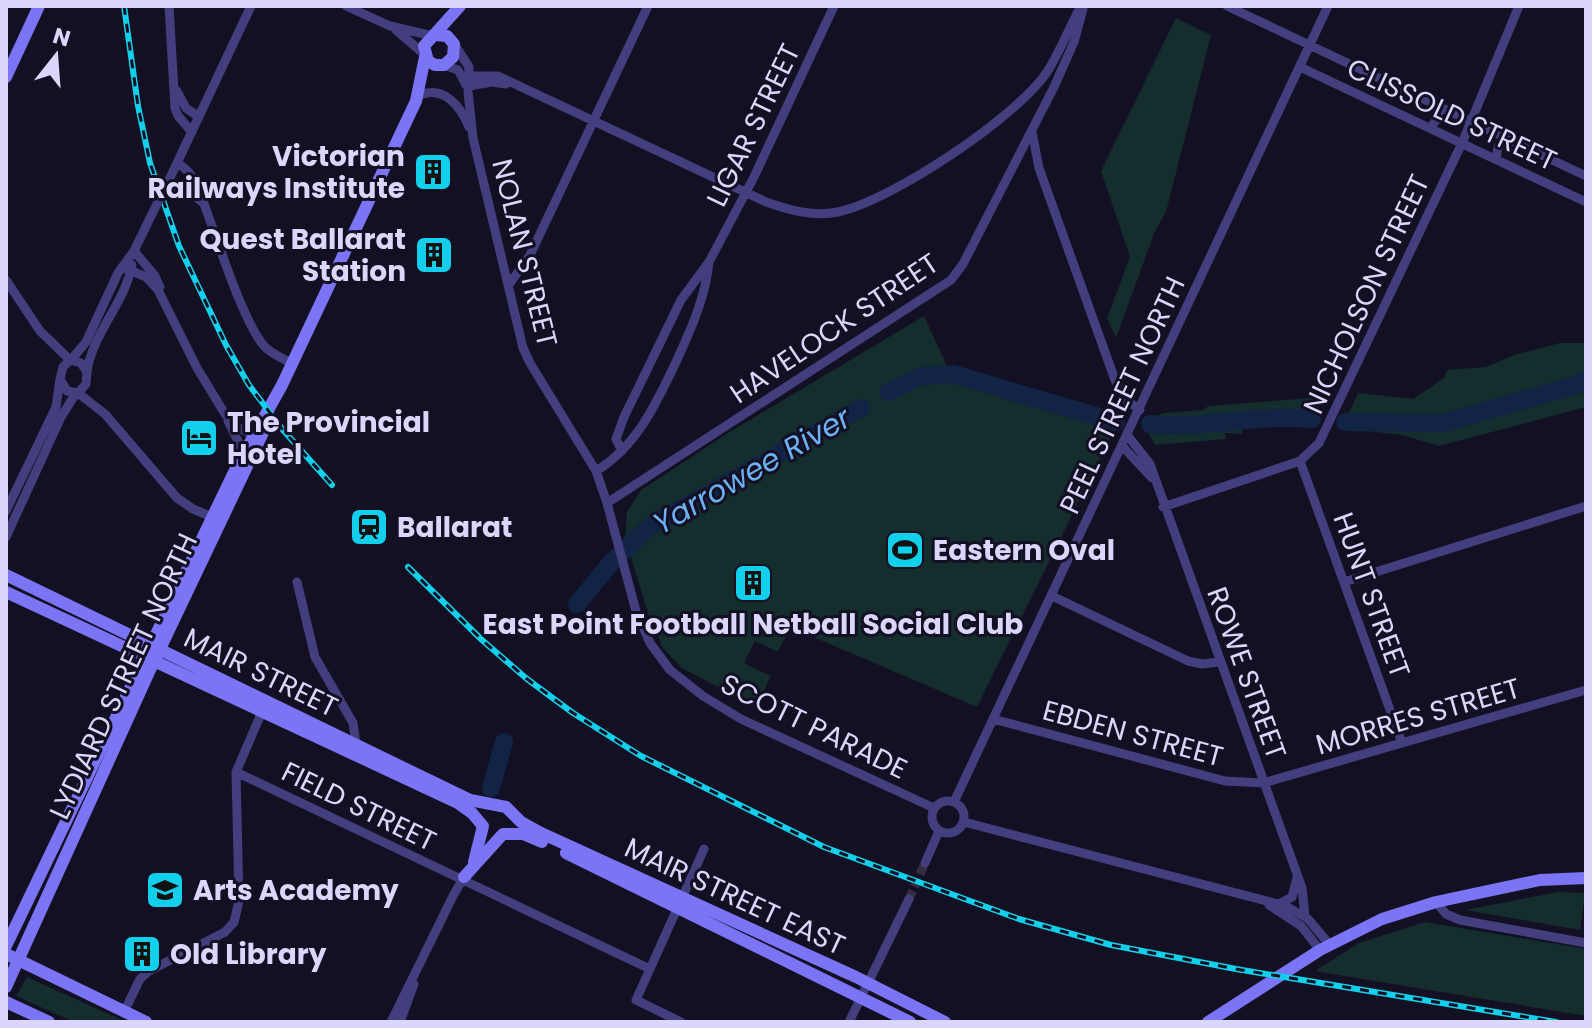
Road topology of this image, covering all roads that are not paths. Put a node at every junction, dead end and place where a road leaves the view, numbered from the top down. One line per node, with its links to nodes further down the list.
1 (39, 6): 19 (street)
2 (169, 6): 21 (street)
3 (251, 6): 24 (street)
4 (346, 6): 12 (street)
5 (461, 6): 13 (street); 14 (street)
6 (648, 6): 25 (street)
7 (834, 6): 39 (street, LIGAR STREET)
8 (1082, 6): 29 (street, HAVELOCK STREET); 39 (street)
9 (1227, 6): 15 (street, CLISSOLD STREET)
10 (1328, 6): 15 (street, PEEL STREET NORTH)
11 (1519, 6): 26 (street, NICHOLSON STREET)
12 (390, 26): 13 (street); 16 (street)
13 (434, 35): 14 (street); 16 (street)
14 (454, 45): 17 (street); 20 (street, NOLAN STREET)
15 (1310, 45): 18 (street, PEEL STREET NORTH); 23 (street, CLISSOLD STREET)
16 (425, 55): 17 (street); 22 (street, LYDIARD STREET NORTH)
17 (443, 65): 20 (street); 22 (street, LYDIARD STREET NORTH)
18 (1300, 67): 27 (street, CLISSOLD STREET); 54 (street, PEEL STREET NORTH)
19 (6, 77)
20 (468, 84): 25 (street); 30 (street, NOLAN STREET)
21 (175, 87): 24 (street); 28 (street)
22 (418, 98): 30 (street, NOLAN STREET); 49 (street, LYDIARD STREET NORTH)
23 (1440, 107): 26 (street, CLISSOLD STREET); 27 (street)
24 (199, 117): 28 (street)
25 (593, 121): 39 (street); 46 (street)
26 (1471, 122): 31 (street, CLISSOLD STREET); 32 (street, NICHOLSON STREET)
27 (1430, 128): 32 (street, CLISSOLD STREET)
28 (192, 132): 35 (street)
29 (1032, 132): 33 (street, HAVELOCK STREET); 36 (street)
30 (473, 138): 46 (street, NOLAN STREET)
31 (1505, 138): 34 (street); 37 (street, CLISSOLD STREET)
32 (1462, 143): 34 (street, CLISSOLD STREET); 59 (street, NICHOLSON STREET)
33 (1020, 150): 36 (street); 63 (street, HAVELOCK STREET)
34 (1496, 159): 40 (street, CLISSOLD STREET)
35 (177, 163): 38 (street); 41 (street)
36 (1039, 168): 54 (street)
37 (1586, 176)
38 (168, 183): 41 (street); 42 (street, bridge)
39 (745, 193): 43 (street, LIGAR STREET)
40 (1586, 202)
41 (205, 208): 49 (street)
42 (134, 251): 44 (street); 47 (street)
43 (709, 262): 58 (street, LIGAR STREET); 58 (street, LIGAR STREET)
44 (126, 269): 47 (street); 48 (street); 50 (street)
45 (6, 280): 48 (street)
46 (508, 286): 61 (street, NOLAN STREET)
47 (162, 298): 53 (street)
48 (71, 360): 50 (street); 51 (street)
49 (291, 363): 56 (street, LYDIARD STREET NORTH)
50 (87, 372): 52 (street)
51 (60, 379): 52 (street); 66 (street)
52 (77, 393): 66 (street); 67 (street)
53 (221, 408): 56 (street); 60 (street)
54 (1138, 414): 55 (street, PEEL STREET NORTH)
55 (1129, 433): 57 (street, PEEL STREET NORTH); 62 (street, ROWE STREET)
56 (257, 438): 60 (street, LYDIARD STREET NORTH); 67 (street, LYDIARD STREET NORTH)
57 (1123, 447): 62 (street, ROWE STREET); 73 (street, PEEL STREET NORTH)
58 (622, 451): 61 (street, LIGAR STREET)
59 (1300, 461): 65 (street); 71 (street, HUNT STREET)
60 (237, 466): 67 (street, LYDIARD STREET NORTH)
61 (596, 471): 63 (street, NOLAN STREET)
62 (1155, 484): 65 (street, ROWE STREET)
63 (607, 503): 85 (street, SCOTT PARADE)
64 (1586, 506): 71 (street)
65 (1163, 507): 75 (street, ROWE STREET)
66 (10, 510): 68 (street)
67 (217, 519): 74 (street, LYDIARD STREET NORTH)
68 (6, 537)
69 (6, 575): 74 (street, MAIR STREET)
70 (297, 582): 80 (street)
71 (1344, 582): 79 (street, HUNT STREET)
72 (6, 592): 74 (street, MAIR STREET)
73 (1052, 596): 75 (street); 78 (street, PEEL STREET NORTH)
74 (153, 654): 77 (street, MAIR STREET); 102 (street, LYDIARD STREET NORTH); 104 (street, LYDIARD STREET NORTH)
75 (1219, 662): 82 (street, ROWE STREET)
76 (1586, 690): 79 (street, MORRES STREET)
77 (264, 705): 80 (street, MAIR STREET); 81 (street); 87 (street, MAIR STREET)
78 (993, 719): 82 (street, EBDEN STREET); 83 (street, PEEL STREET NORTH)
79 (1402, 743): 82 (street, MORRES STREET)
80 (356, 744): 84 (street, MAIR STREET)
81 (236, 772): 92 (street, FIELD STREET); 111 (street)
82 (1263, 783): 93 (street, ROWE STREET)
83 (954, 802): 85 (street); 86 (street)
84 (503, 807): 87 (street); 89 (street); 98 (street, MAIR STREET EAST)
85 (934, 808): 88 (street)
86 (964, 822): 88 (street); 96 (street)
87 (482, 826): 89 (street); 92 (street)
88 (939, 831): 91 (street)
89 (502, 835): 92 (street); 98 (street, MAIR STREET EAST)
90 (704, 849): 98 (street)
91 (925, 863)
92 (466, 876): 105 (street); 106 (street, FIELD STREET)
93 (1297, 878): 99 (street); 100 (street, ROWE STREET)
94 (1586, 878): 97 (street)
95 (909, 899): 107 (street)
96 (1255, 900): 99 (street); 103 (street)
97 (1436, 902): 101 (street); 103 (street)
98 (679, 903): 106 (street); 107 (street, MAIR STREET EAST); 109 (street, MAIR STREET EAST)
99 (1279, 904): 100 (street)
100 (1305, 916): 103 (street)
101 (1586, 943)
102 (6, 946)
103 (1324, 947): 112 (street)
104 (12, 957): 108 (street, LYDIARD STREET NORTH); 111 (street)
105 (420, 965): 115 (street); 116 (street)
106 (650, 969): 117 (street)
107 (868, 983): 109 (street); 120 (street, MAIR STREET EAST)
108 (6, 987)
109 (861, 997): 118 (street); 119 (street, MAIR STREET EAST)
110 (6, 1002): 113 (street)
111 (124, 1012): 114 (street)
112 (1213, 1021)
113 (49, 1022)
114 (146, 1022)
115 (391, 1022)
116 (400, 1022)
117 (681, 1022)
118 (849, 1022)
119 (910, 1022)
120 (945, 1022)

